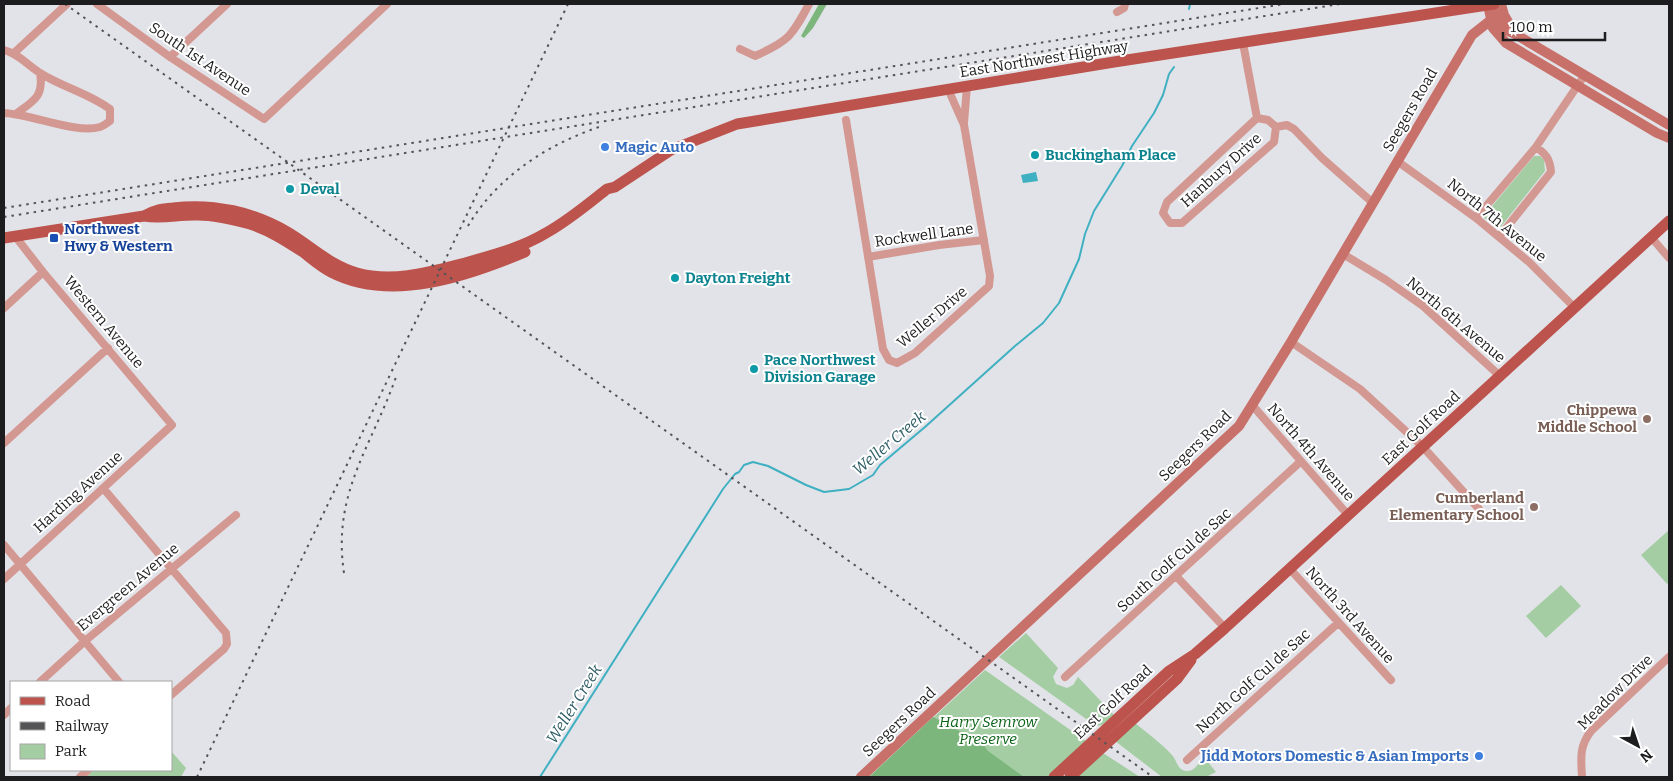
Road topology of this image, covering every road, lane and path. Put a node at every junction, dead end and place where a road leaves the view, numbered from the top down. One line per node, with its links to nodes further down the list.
1 (67, 4): 18 (street)
2 (97, 4): 19 (street, South 1st Avenue)
3 (227, 4): 19 (street)
4 (387, 4): 9 (street)
5 (809, 4): 16 (street)
6 (1125, 4): 10 (street)
7 (1491, 4): 11 (street); 13 (street); 15 (main road, East Northwest Highway)
8 (1501, 4): 13 (street)
9 (377, 7): 19 (street, South 1st Avenue)
10 (1118, 12)
11 (1491, 20): 12 (street); 14 (street, Seegers Road)
12 (1497, 32): 14 (street); 23 (street)
13 (1515, 34): 21 (street)
14 (1472, 35): 34 (street, Seegers Road)
15 (1243, 43): 22 (main road, East Northwest Highway); 27 (street, Hanbury Drive)
16 (740, 49)
17 (4, 50): 18 (street)
18 (14, 53): 20 (street)
19 (170, 57)
20 (40, 73): 26 (street); 26 (street)
21 (1584, 76): 23 (street); 30 (street)
22 (967, 86): 24 (main road, East Northwest Highway); 29 (street)
23 (1577, 86): 32 (street); 33 (street)
24 (948, 89): 29 (street); 38 (main road, East Northwest Highway)
25 (4, 113): 26 (street)
26 (17, 113)
27 (1257, 118): 31 (street, Hanbury Drive); 31 (street, Hanbury Drive)
28 (846, 120): 43 (street)
29 (964, 125): 41 (street)
30 (1669, 126)
31 (1276, 127): 35 (street, Hanbury Drive)
32 (1669, 138)
33 (1536, 147): 36 (street); 39 (street)
34 (1398, 161): 35 (street, Seegers Road); 36 (street, North 7th Avenue)
35 (1373, 203): 42 (street, Seegers Road)
36 (1476, 218): 39 (street, North 7th Avenue)
37 (1668, 221): 40 (main road, East Golf Road)
38 (10, 237): 45 (street, Western Avenue)
39 (1498, 237): 47 (street, North 7th Avenue)
40 (1651, 237): 44 (street); 47 (main road, East Golf Road)
41 (984, 240): 43 (street, Rockwell Lane); 43 (street, Weller Drive)
42 (1343, 254): 48 (street, Seegers Road); 50 (street, North 6th Avenue)
43 (868, 257)
44 (1669, 258)
45 (43, 272): 46 (street); 49 (street, Western Avenue)
46 (4, 308)
47 (1574, 308): 50 (main road, East Golf Road)
48 (1291, 342): 51 (street, Seegers Road); 54 (street)
49 (108, 348): 52 (street, Western Avenue); 53 (street)
50 (1500, 376): 54 (main road, East Golf Road)
51 (1253, 406): 55 (street, North 4th Avenue); 77 (street, Seegers Road)
52 (172, 425): 56 (street, Harding Avenue)
53 (4, 443)
54 (1423, 446): 57 (street); 59 (main road, East Golf Road)
55 (1300, 462): 59 (street, North 4th Avenue); 64 (street, South Golf Cul de Sac)
56 (103, 488): 61 (street, Harding Avenue); 62 (street)
57 (1479, 508)
58 (236, 515): 62 (street, Evergreen Avenue)
59 (1348, 515): 63 (main road, East Golf Road)
60 (4, 544): 61 (street)
61 (20, 564): 65 (street, Harding Avenue); 68 (street)
62 (171, 568): 68 (street, Evergreen Avenue); 75 (street)
63 (1290, 569): 66 (street, North 3rd Avenue); 67 (main road, East Golf Road)
64 (1176, 576): 67 (street); 71 (street, South Golf Cul de Sac)
65 (4, 579)
66 (1338, 623): 72 (street, North 3rd Avenue); 76 (street, North Golf Cul de Sac)
67 (1225, 628): 69 (main road, East Golf Road)
68 (85, 641): 73 (street, Evergreen Avenue); 74 (street)
69 (1195, 654): 78 (main road, East Golf Road); 79 (main road, East Golf Road)
70 (1669, 657): 80 (street, Meadow Drive)
71 (1065, 677)
72 (1390, 680)
73 (41, 681)
74 (119, 681)
75 (172, 694)
76 (1187, 760)
77 (861, 777)
78 (1054, 777)
79 (1070, 777)
80 (1582, 777)

